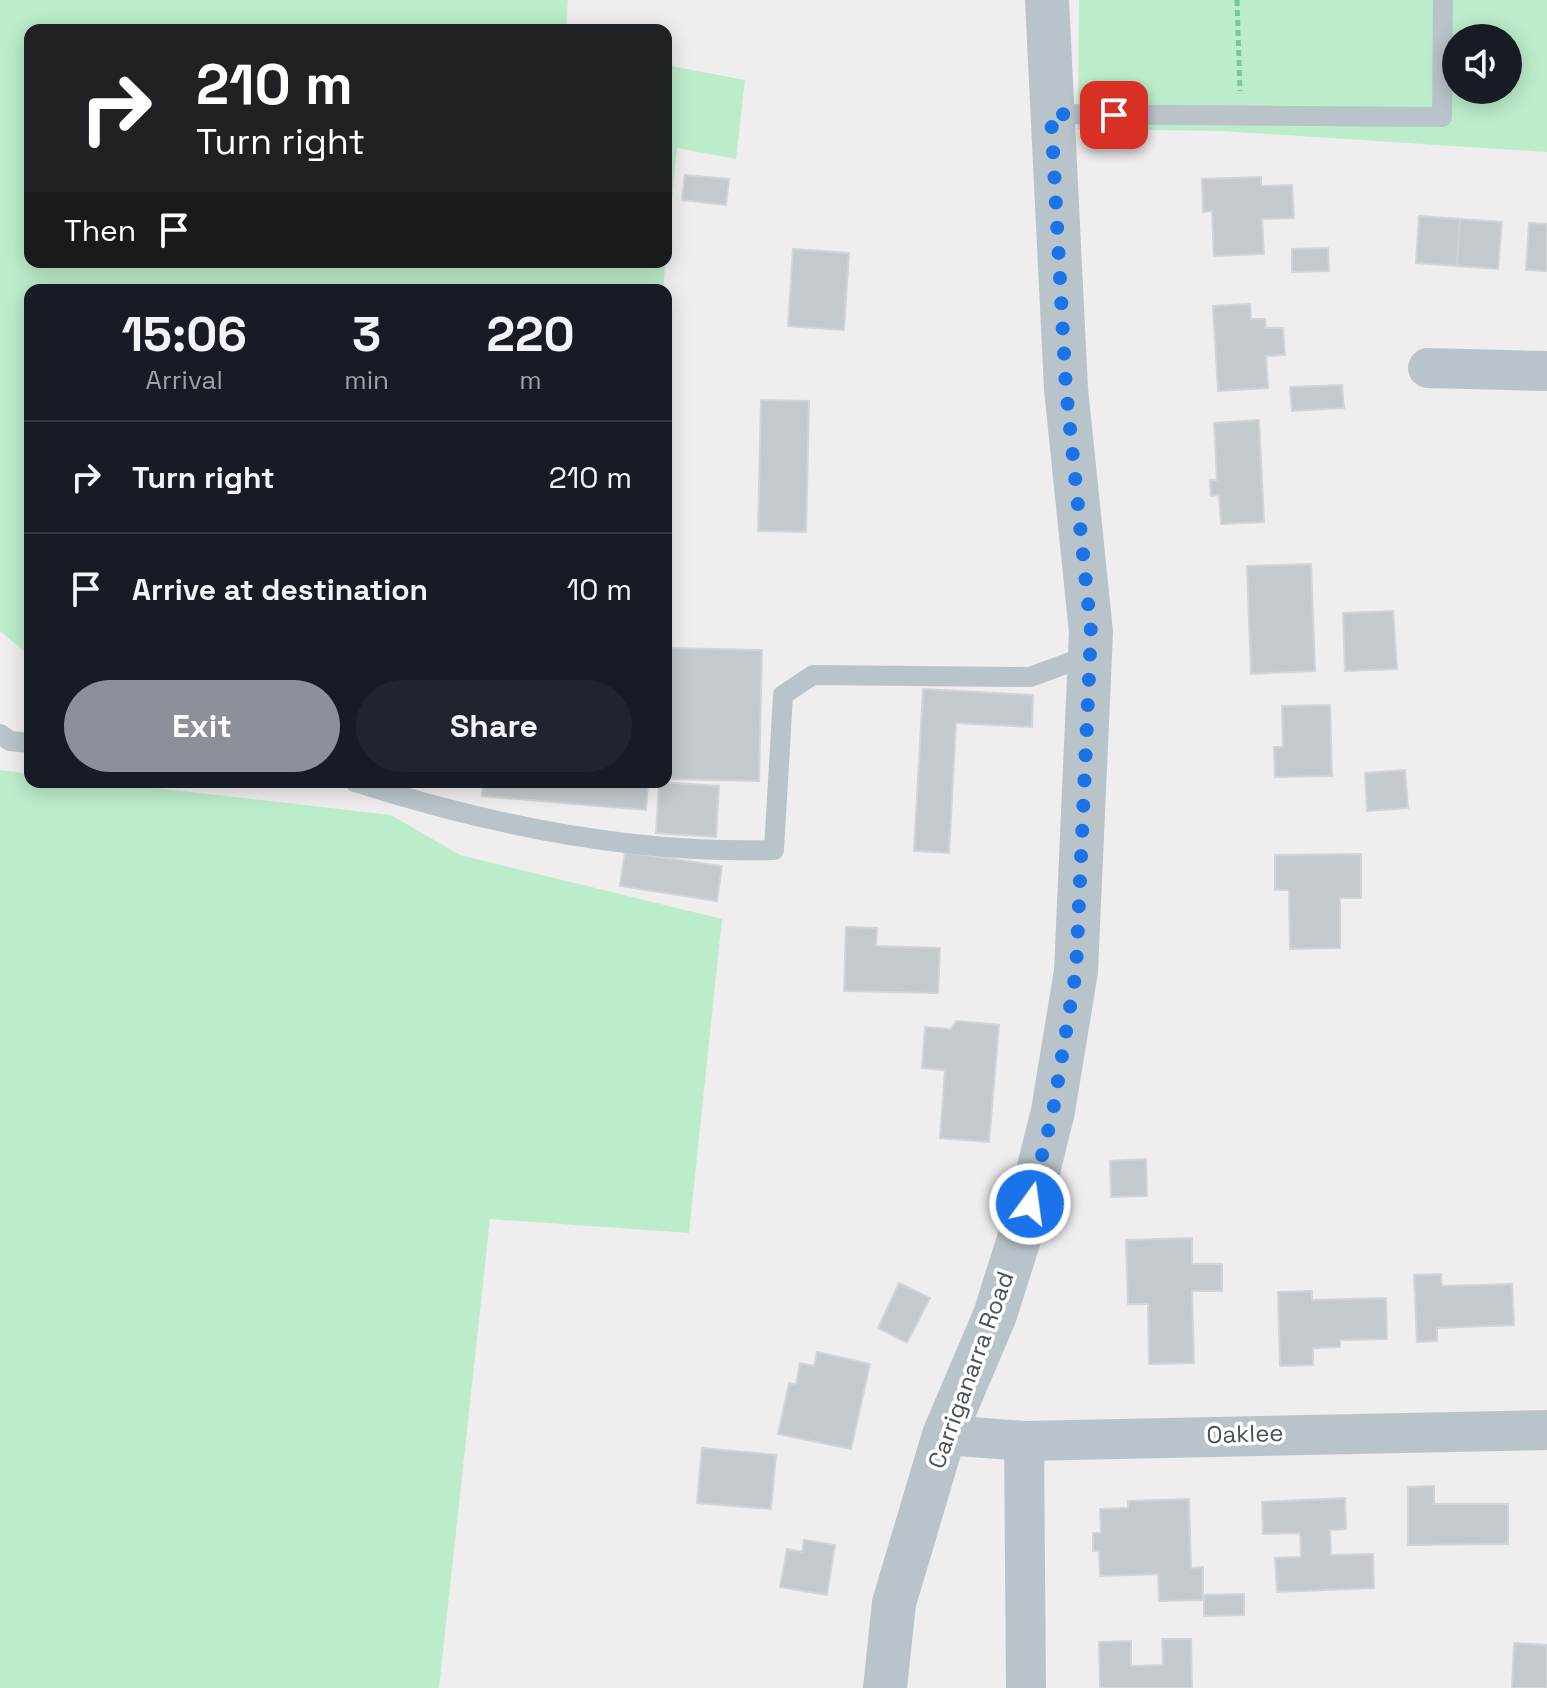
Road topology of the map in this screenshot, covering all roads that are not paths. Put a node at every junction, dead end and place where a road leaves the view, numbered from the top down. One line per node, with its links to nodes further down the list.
1 (1047, 0): 3 (street, Carriganarra Road)
2 (1443, 0): 3 (lane)
3 (1051, 114): 6 (street, Carriganarra Road)
4 (1428, 368): 5 (street)
5 (1547, 371)
6 (1090, 655): 9 (lane); 11 (street, Carriganarra Road)
7 (0, 734): 8 (lane)
8 (24, 742)
9 (374, 788)
10 (1547, 1430): 12 (street, Oaklee)
11 (944, 1435): 12 (street, Oaklee); 13 (street, Carriganarra Road)
12 (1024, 1441): 14 (street)
13 (885, 1688)
14 (1026, 1688)

